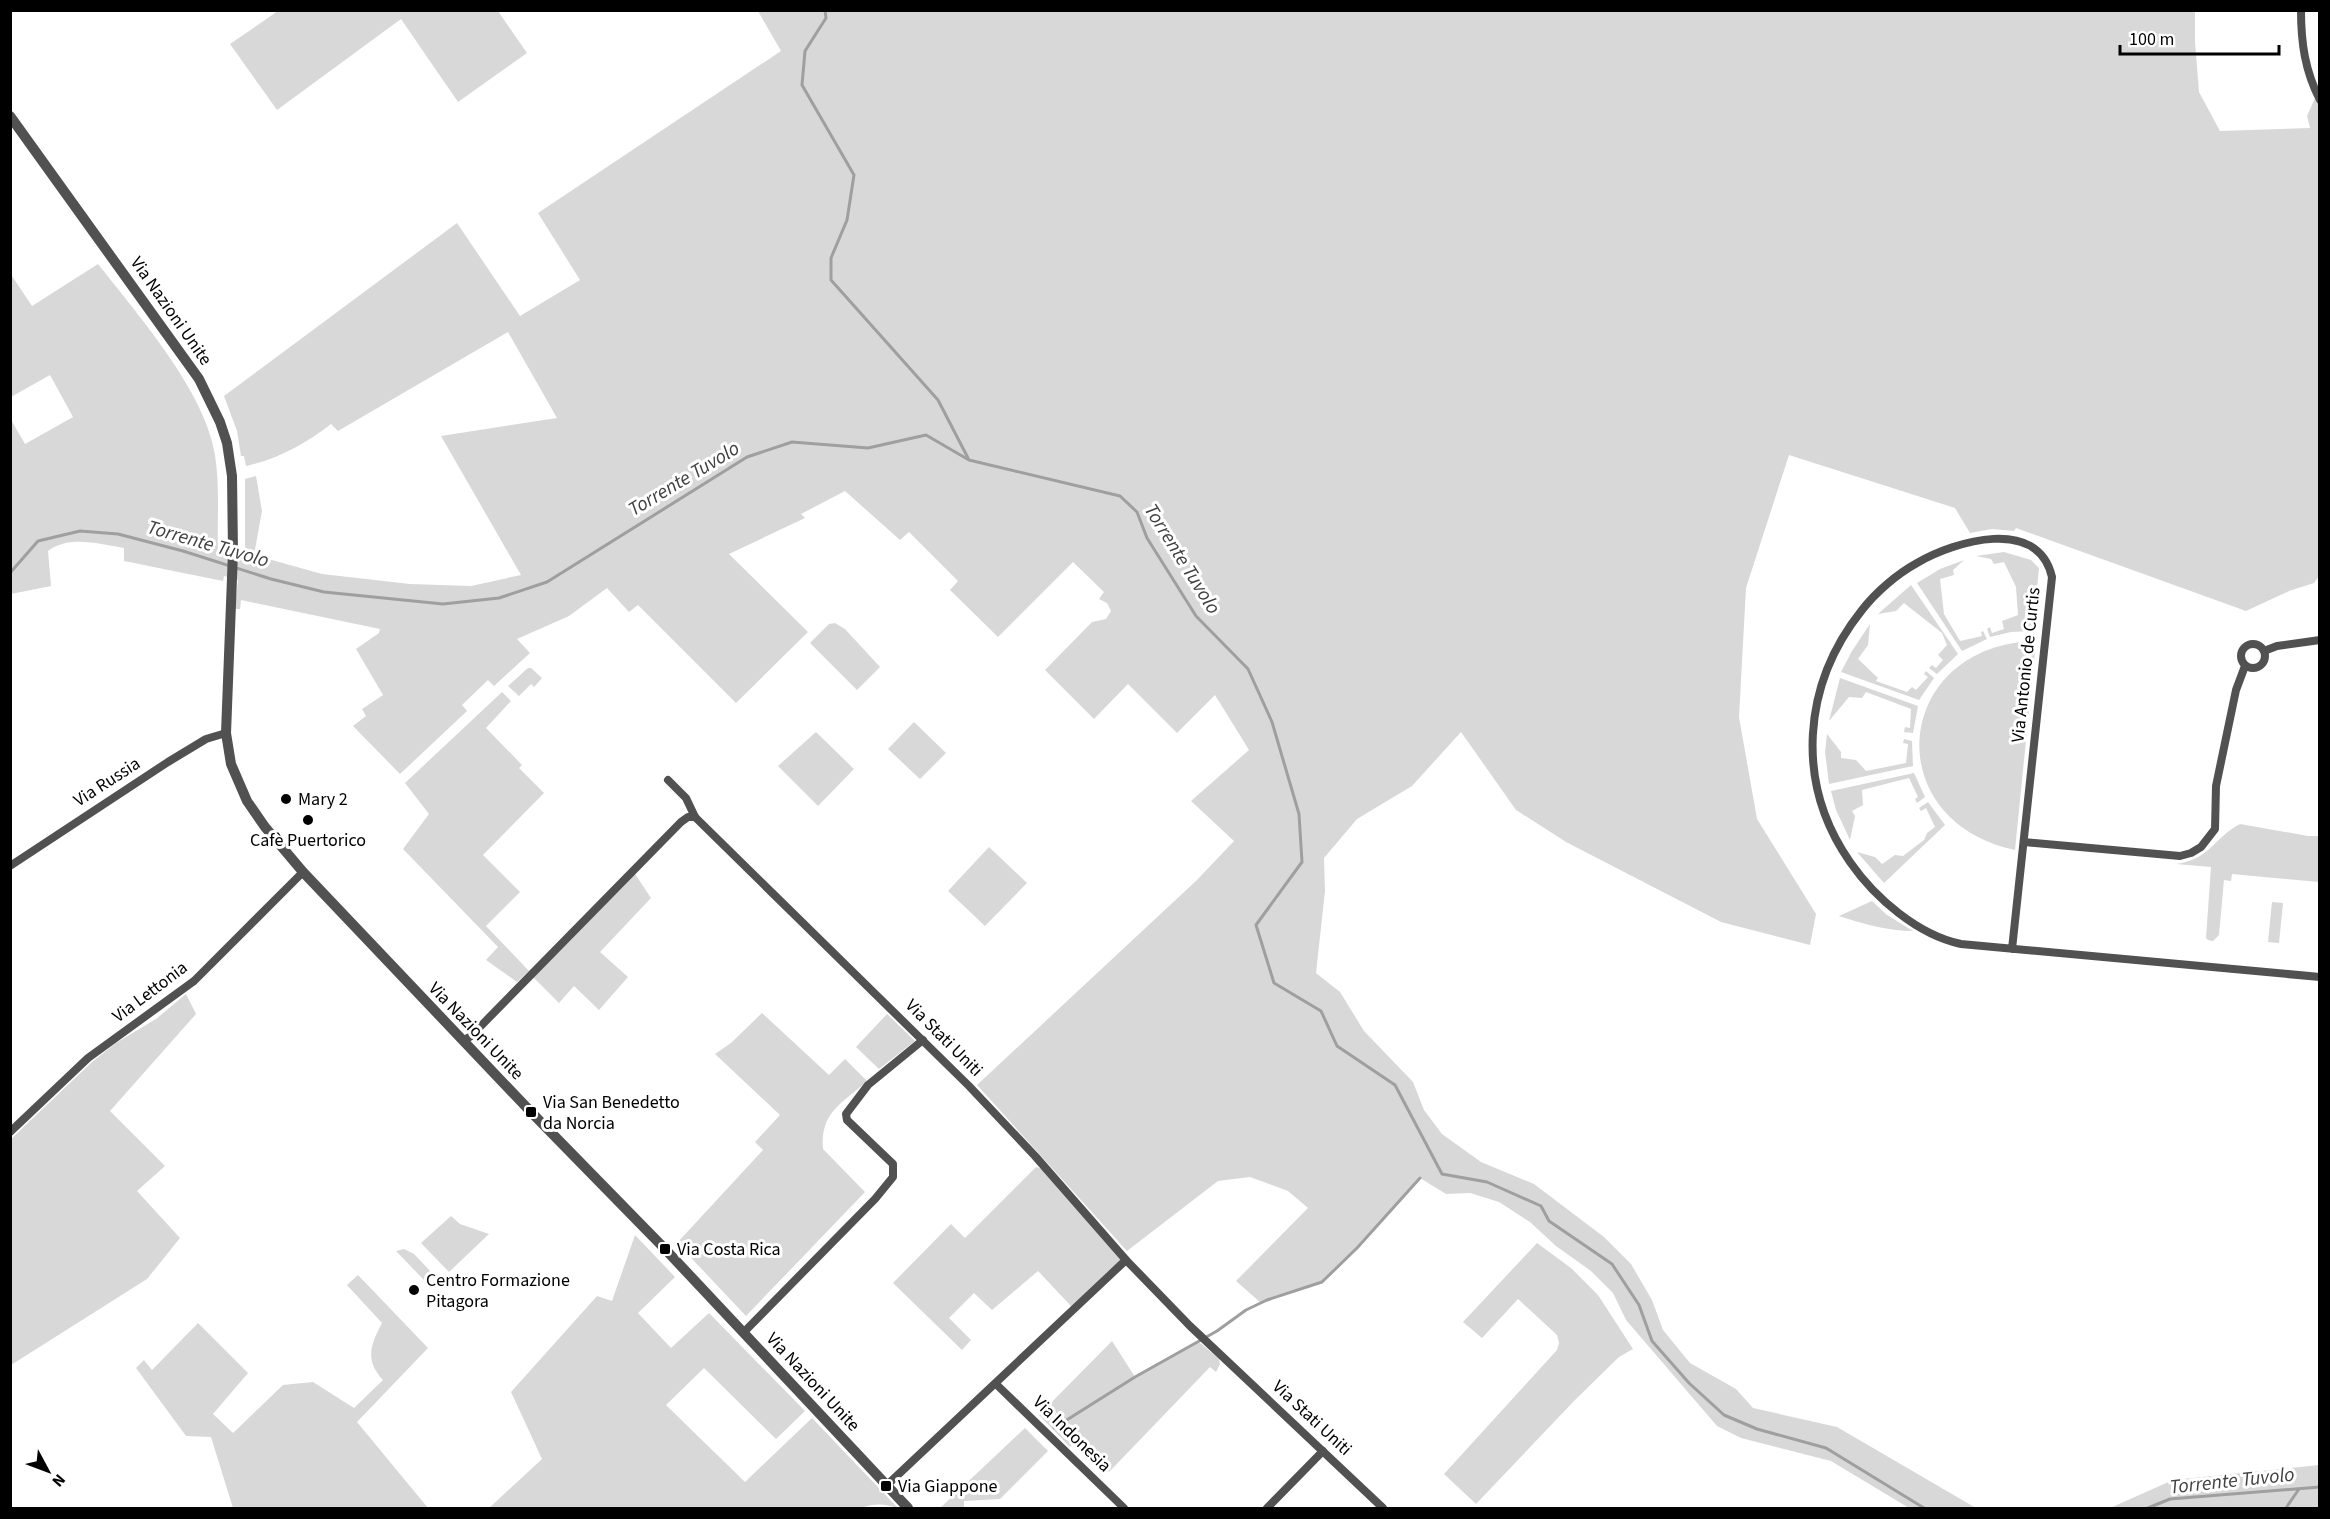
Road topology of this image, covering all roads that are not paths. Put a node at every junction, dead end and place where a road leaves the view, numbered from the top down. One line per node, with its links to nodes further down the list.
1 (2301, 10): 2 (street)
2 (2319, 100)
3 (10, 116): 7 (street, Via Nazioni Unite)
4 (2319, 640): 5 (street)
5 (2264, 651): 6 (street); 6 (street)
6 (2245, 666): 12 (street)
7 (226, 734): 13 (street, Via Russia); 14 (street, Via Nazioni Unite)
8 (668, 780): 9 (street, Via Stati Uniti)
9 (686, 798): 10 (street, Via Stati Uniti); 11 (street)
10 (694, 817): 11 (street); 17 (street, Via Stati Uniti)
11 (681, 822): 18 (street)
12 (2024, 842): 15 (street, Via Antonio de Curtis); 15 (street, Via Antonio de Curtis)
13 (10, 866)
14 (303, 872): 18 (street, Via Nazioni Unite); 19 (street, Via Lettonia)
15 (2012, 949): 16 (street, Via Antonio de Curtis)
16 (2319, 976)
17 (923, 1040): 20 (street, Via Stati Uniti); 21 (street)
18 (463, 1041): 21 (street, Via Nazioni Unite)
19 (10, 1132)
20 (1126, 1260): 22 (street); 23 (street, Via Stati Uniti)
21 (744, 1332): 24 (street, Via Nazioni Unite)
22 (996, 1384): 24 (street); 26 (street, Via Indonesia)
23 (1323, 1450): 27 (street); 28 (street, Via Stati Uniti)
24 (886, 1486): 25 (street, Via Nazioni Unite)
25 (908, 1509)
26 (1124, 1509)
27 (1267, 1509)
28 (1383, 1509)

